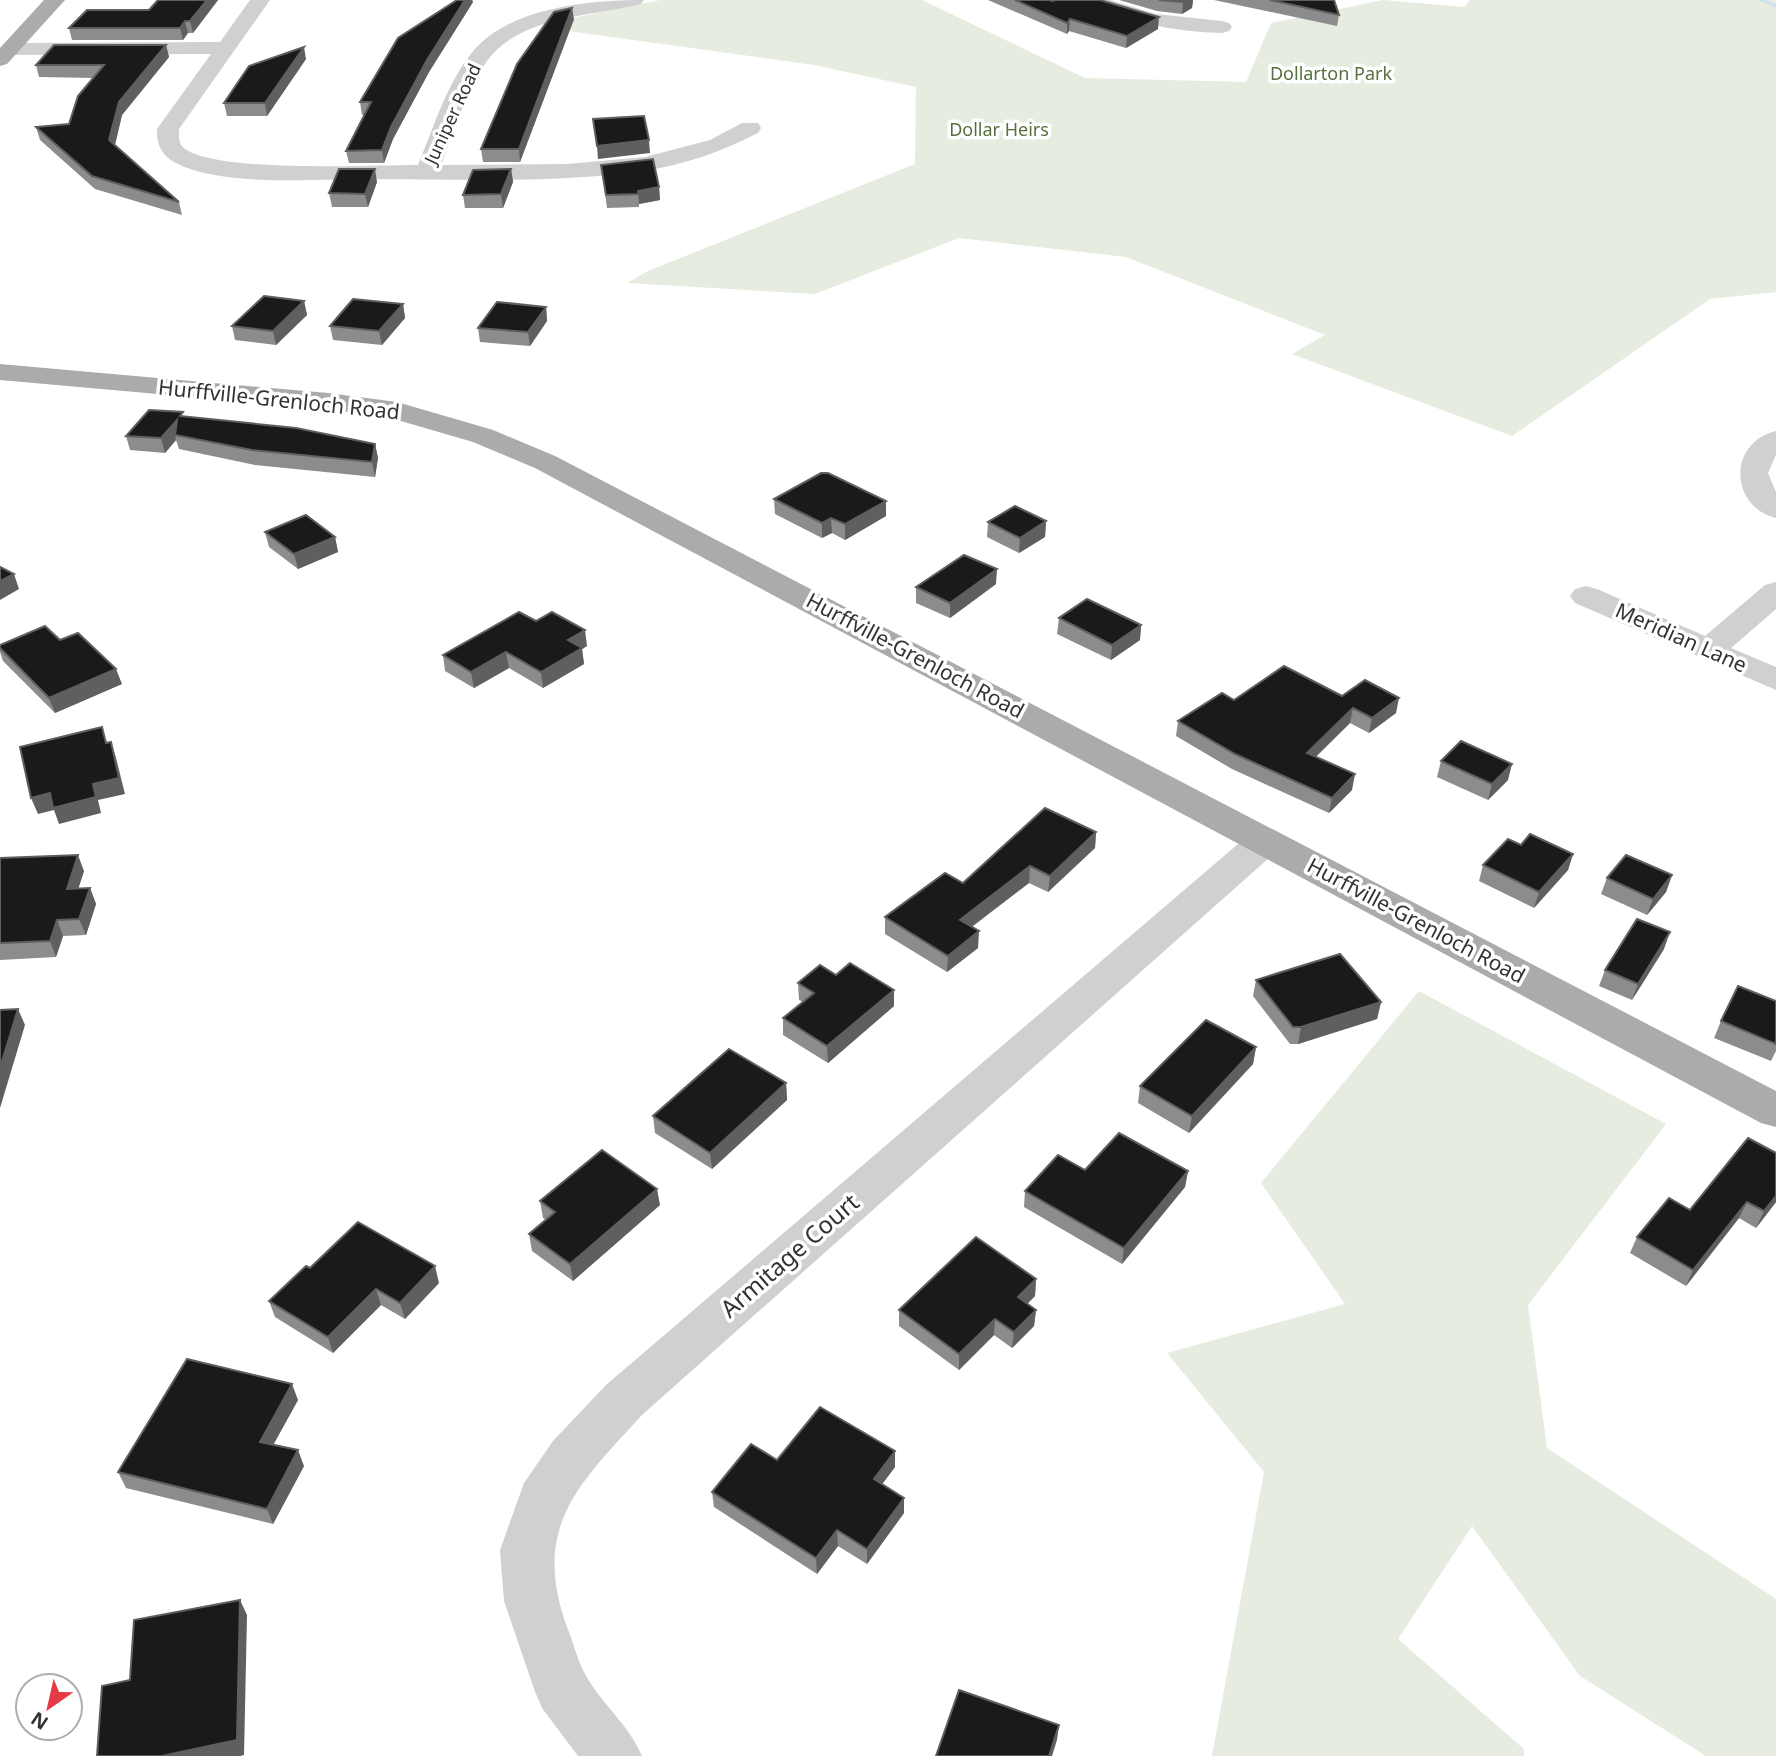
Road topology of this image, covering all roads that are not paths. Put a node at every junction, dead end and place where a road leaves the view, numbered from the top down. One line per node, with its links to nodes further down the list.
1 (55, 0): 7 (main road)
2 (260, 0): 6 (street)
3 (634, 0): 9 (street, Juniper Road)
4 (1093, 0): 5 (street)
5 (1223, 27)
6 (224, 48): 7 (street); 9 (street)
7 (6, 54)
8 (750, 128): 9 (street)
9 (426, 172)
10 (0, 372): 17 (main road, Hurffville-Grenloch Road)
11 (1776, 440): 12 (street)
12 (1776, 509)
13 (1776, 593): 15 (street)
14 (1586, 596): 15 (street, Meridian Lane)
15 (1709, 650): 16 (street, Meridian Lane)
16 (1776, 680)
17 (1265, 841): 18 (main road, Hurffville-Grenloch Road); 19 (street, Armitage Court)
18 (1776, 1111)
19 (613, 1756)

